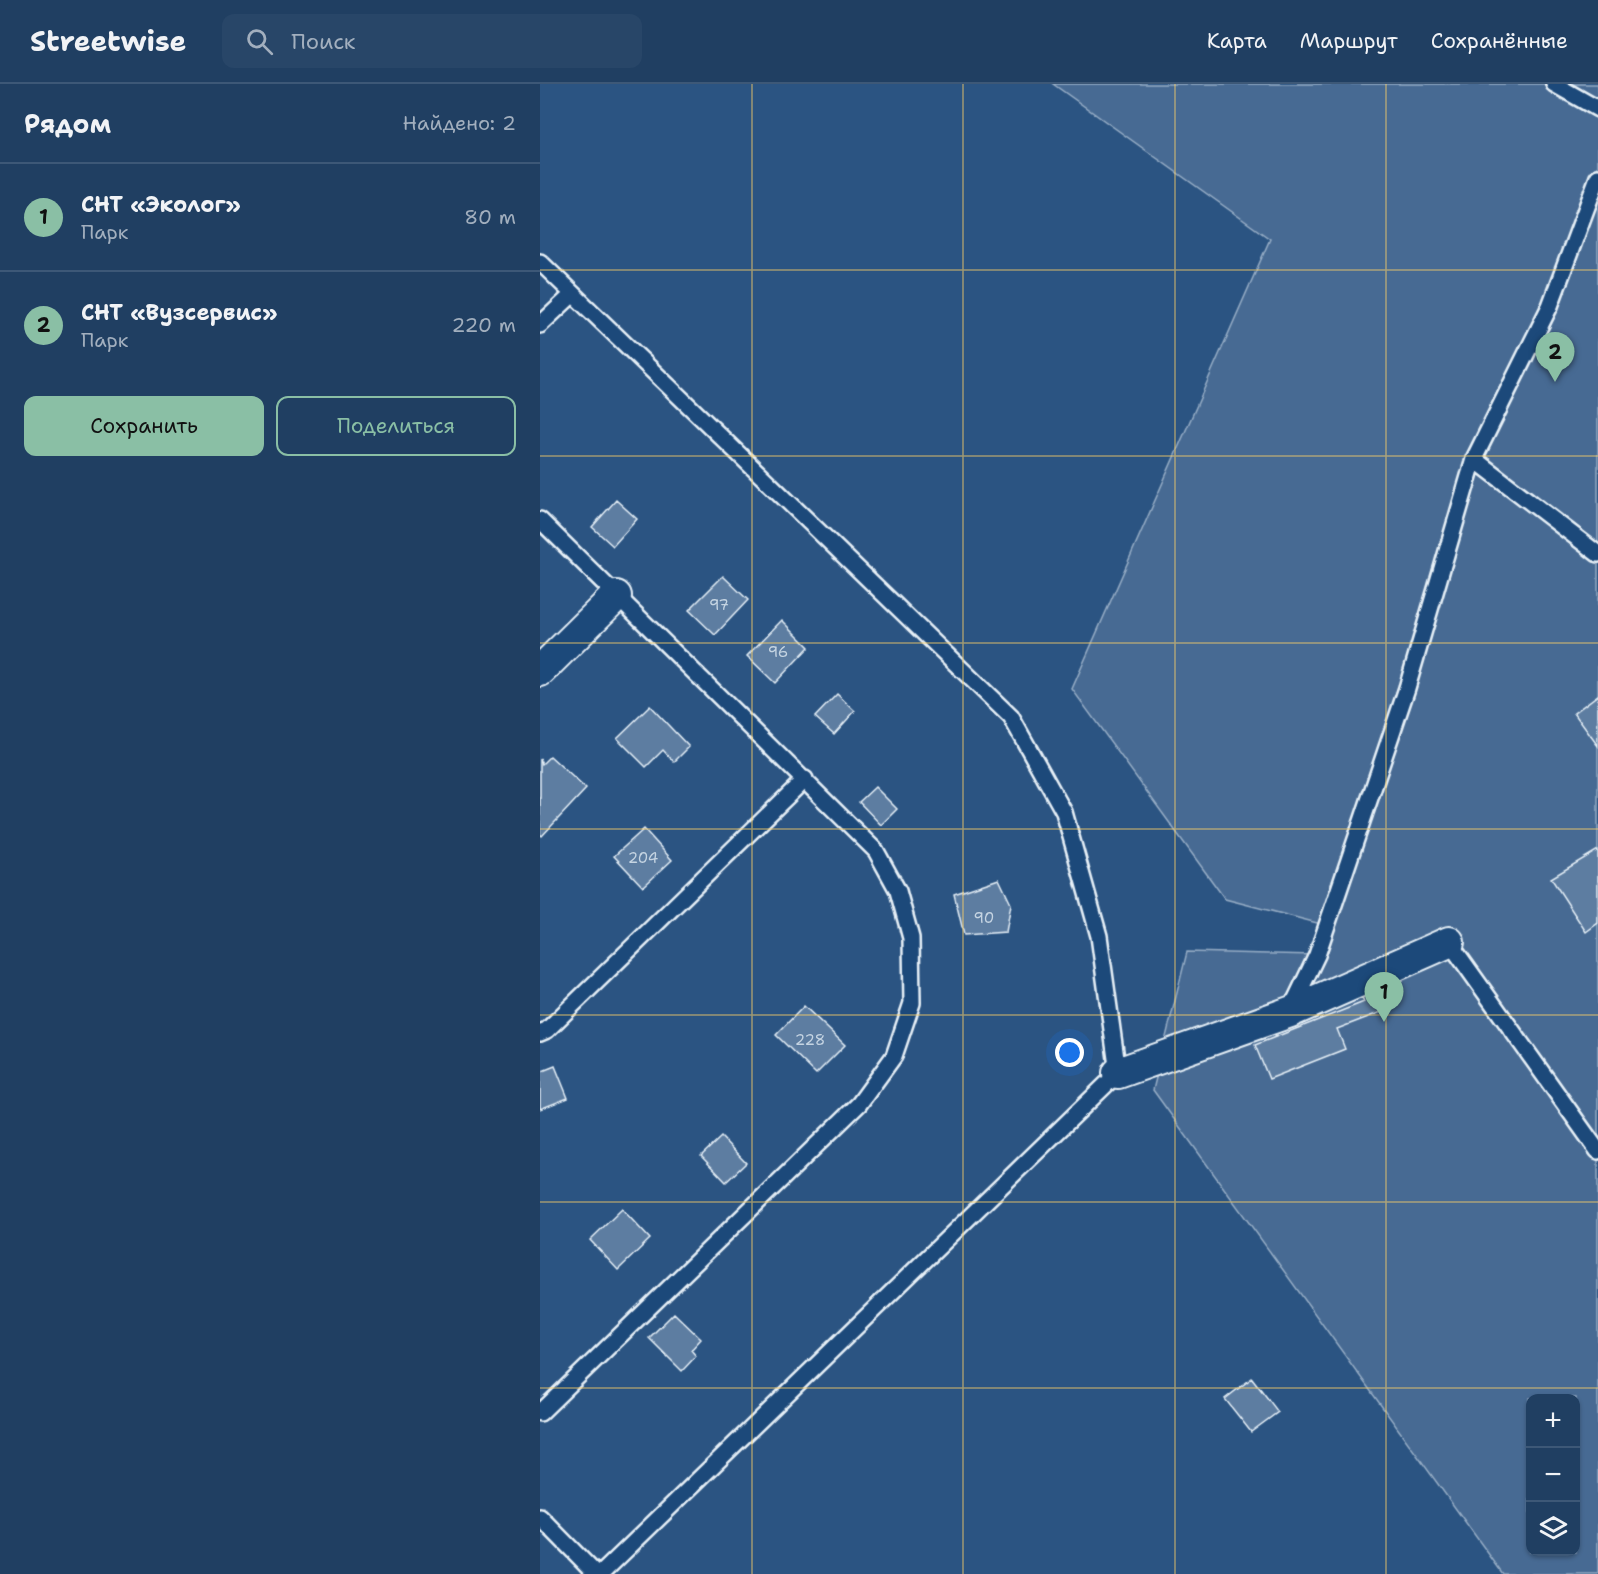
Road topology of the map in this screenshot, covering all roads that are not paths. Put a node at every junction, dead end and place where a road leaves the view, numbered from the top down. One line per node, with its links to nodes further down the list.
1 (1554, 84): 2 (lane)
2 (1598, 109)
3 (1598, 177): 7 (lane)
4 (540, 262): 5 (lane)
5 (573, 294): 6 (lane); 16 (lane)
6 (540, 325)
7 (1473, 459): 9 (lane); 14 (lane)
8 (540, 520): 10 (lane)
9 (1598, 554)
10 (616, 596): 11 (street); 12 (lane)
11 (540, 671)
12 (805, 779): 15 (lane); 18 (lane)
13 (1449, 942): 14 (street); 17 (lane)
14 (1290, 1012): 16 (street)
15 (540, 1033)
16 (1118, 1073): 21 (lane)
17 (1598, 1151)
18 (540, 1413)
19 (540, 1517): 20 (lane)
20 (597, 1574)
21 (601, 1574)

